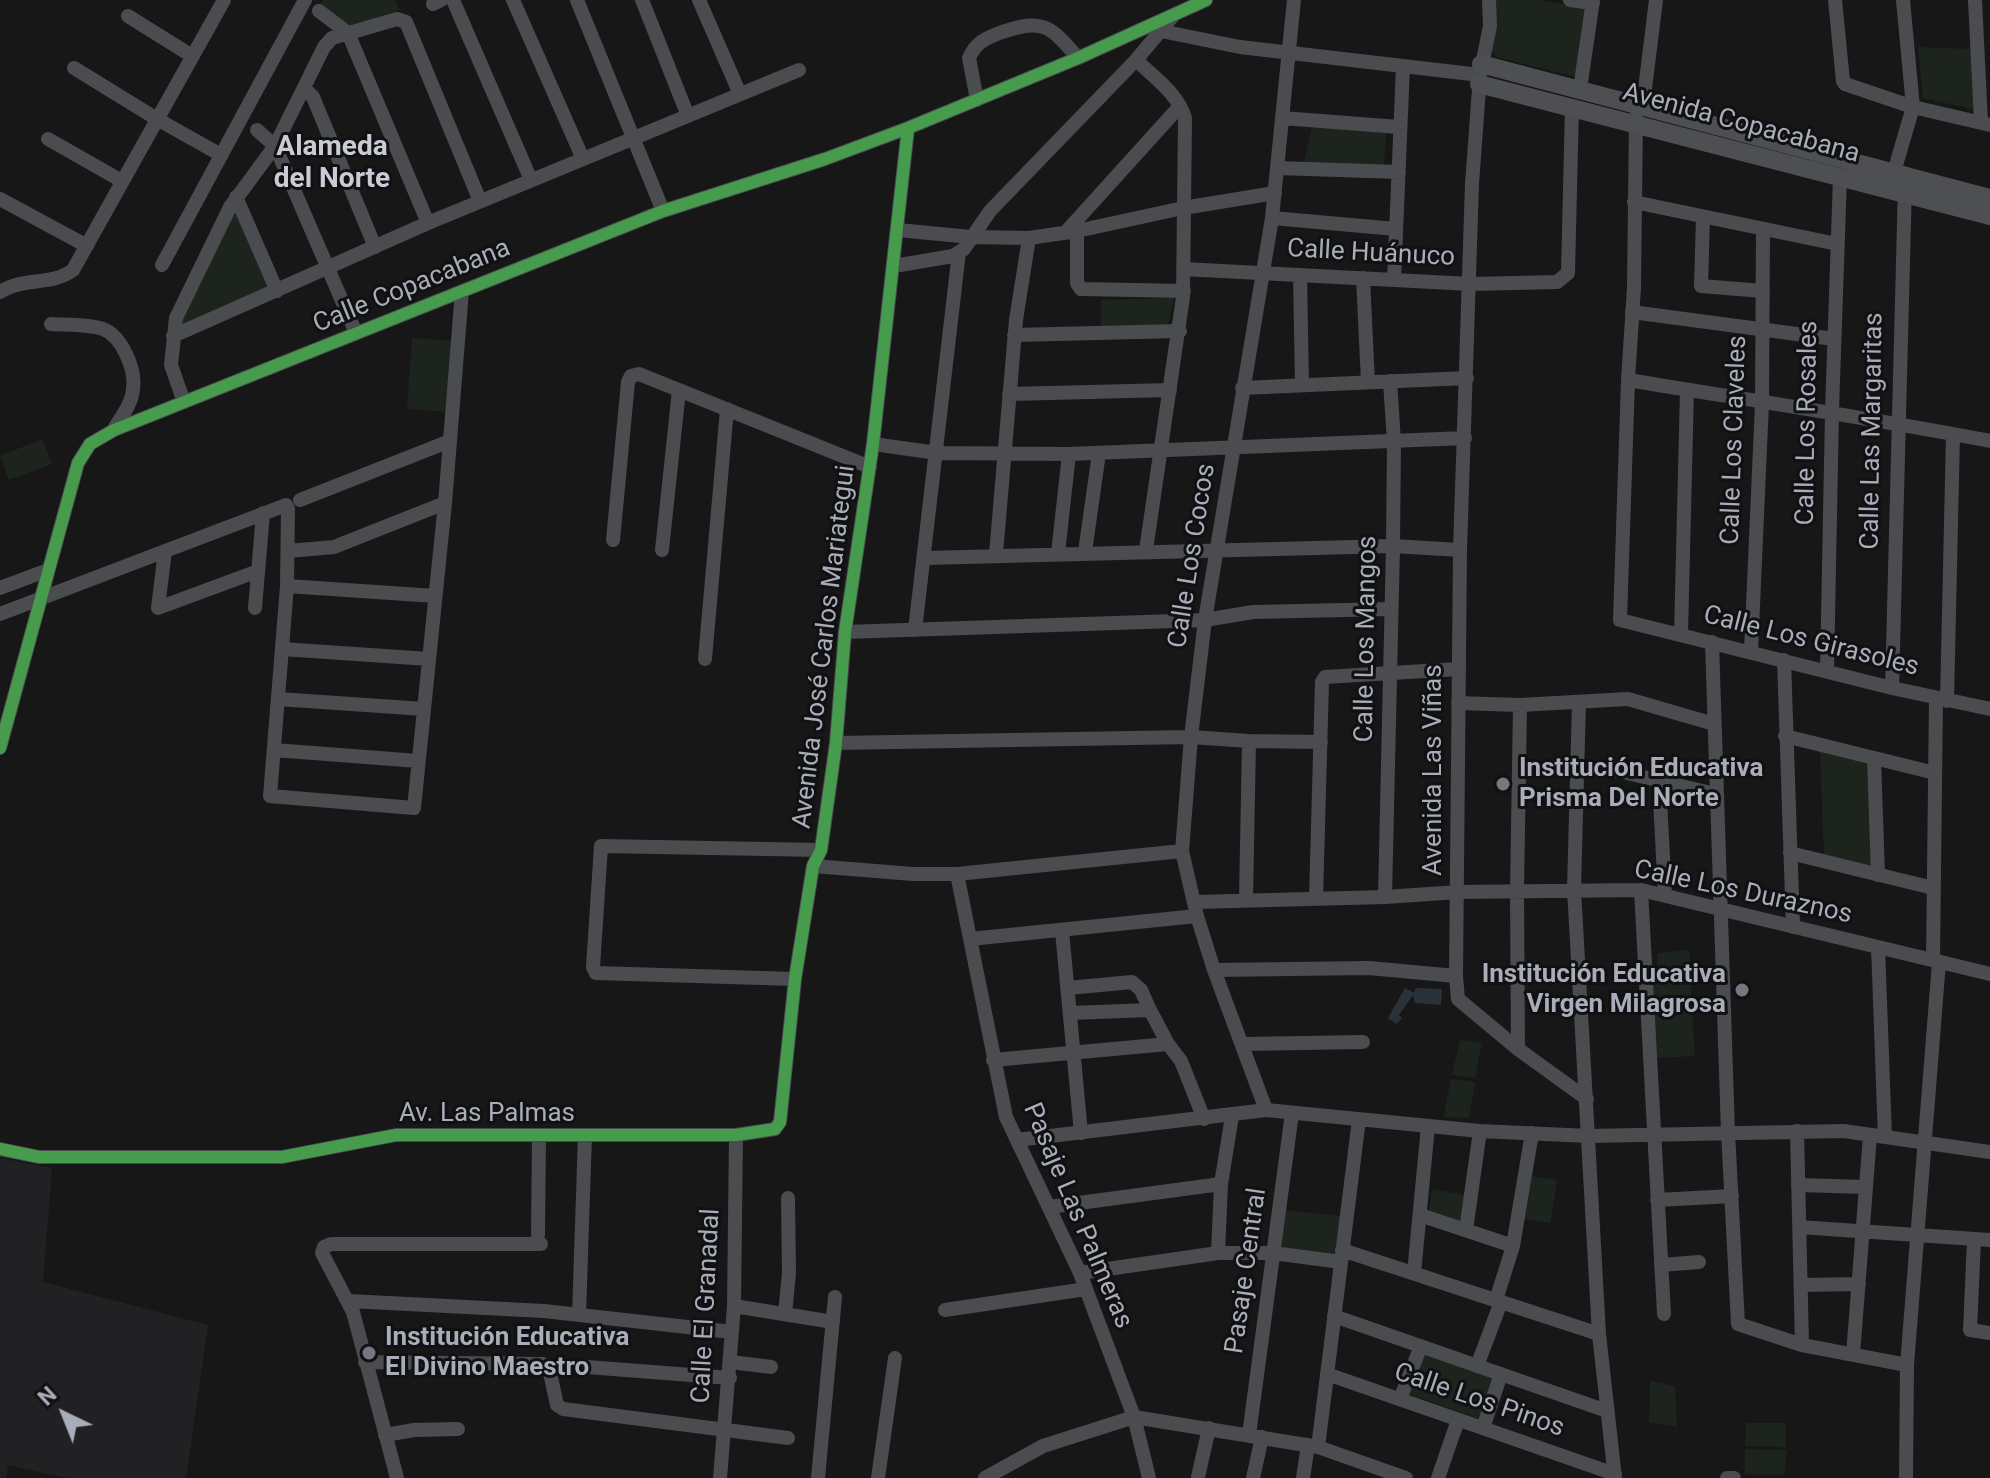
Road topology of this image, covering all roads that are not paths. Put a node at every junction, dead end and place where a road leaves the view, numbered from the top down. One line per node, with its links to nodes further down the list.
1 (224, 0): 24 (street)
2 (305, 0): 49 (street)
3 (453, 0): 54 (street)
4 (513, 0): 50 (street)
5 (577, 0): 46 (street)
6 (642, 0): 38 (street)
7 (699, 0): 32 (street)
8 (1186, 0): 19 (street)
9 (1206, 0): 19 (street, Calle Copacabana)
10 (1294, 0): 23 (street, Calle Los Cocos)
11 (1489, 0): 30 (street, Avenida Las Viñas)
12 (1570, 0): 17 (street)
13 (1656, 0): 35 (street)
14 (1835, 0): 37 (street)
15 (1903, 0): 37 (street)
16 (1975, 0): 41 (street)
17 (1593, 2): 33 (street)
18 (319, 11): 22 (street)
19 (1176, 13): 21 (street); 25 (street, Calle Copacabana)
20 (128, 16): 24 (street)
21 (1161, 31): 23 (street); 26 (street)
22 (348, 33): 31 (street); 61 (street); 68 (street)
23 (1289, 53): 27 (street); 39 (street, Calle Los Cocos)
24 (192, 56): 40 (street)
25 (1078, 58): 34 (street, Calle Copacabana); 34 (street)
26 (1136, 60): 36 (street); 73 (street)
27 (1403, 66): 30 (street); 43 (street)
28 (74, 68): 40 (street)
29 (799, 70): 32 (street)
30 (1480, 74): 33 (main road, Avenida Copacabana); 87 (street, Avenida Las Viñas)
31 (304, 88): 48 (street); 77 (street)
32 (740, 94): 38 (street)
33 (1576, 98): 35 (main road, Avenida Copacabana); 42 (main road, Avenida Copacabana); 87 (street, Calle Huánuco)
34 (977, 100): 44 (street, Calle Copacabana)
35 (1640, 104): 42 (street); 55 (main road, Avenida Copacabana)
36 (1180, 106): 63 (street); 72 (street)
37 (1913, 107): 41 (street); 55 (street, Calle Las Margaritas)
38 (688, 116): 46 (street)
39 (1282, 118): 43 (street); 51 (street, Calle Los Cocos)
40 (157, 119): 49 (street); 56 (street)
41 (1986, 123)
42 (1636, 124): 53 (main road, Avenida Copacabana); 62 (street)
43 (1399, 127): 52 (street)
44 (908, 128): 64 (street, Calle Copacabana); 71 (street, Avenida José Carlos Mariategui)
45 (257, 130): 48 (street)
46 (635, 138): 50 (street); 64 (street)
47 (48, 139): 56 (street)
48 (275, 146): 58 (street); 81 (street)
49 (221, 155): 79 (street)
50 (583, 159): 54 (street)
51 (1277, 168): 52 (street); 57 (street, Calle Los Cocos)
52 (1399, 172): 69 (street)
53 (1840, 177): 55 (main road, Avenida Copacabana); 75 (street, Calle Los Rosales)
54 (531, 180): 61 (street)
55 (1901, 180): 59 (main road, Avenida Copacabana); 65 (main road, Avenida Copacabana); 115 (street, Calle Las Margaritas)
56 (122, 181): 76 (street)
57 (1275, 193): 63 (street); 67 (street, Calle Los Cocos)
58 (236, 197): 88 (street); 99 (street)
59 (1990, 198)
60 (0, 199): 76 (street)
61 (480, 201): 68 (street)
62 (1634, 202): 66 (street); 93 (street)
63 (1183, 208): 72 (street); 82 (street)
64 (663, 211): 89 (street, Calle Copacabana)
65 (1990, 216)
66 (1703, 217): 70 (street); 91 (street)
67 (1272, 218): 69 (street); 83 (street, Calle Los Cocos)
68 (428, 223): 77 (street)
69 (1396, 229): 86 (street)
70 (1763, 229): 75 (street); 91 (street, Calle Los Claveles)
71 (898, 230): 73 (street); 80 (street, Avenida José Carlos Mariategui)
72 (1071, 232): 74 (street); 90 (street)
73 (971, 237): 74 (street); 78 (street)
74 (1029, 238): 98 (street)
75 (1837, 244): 100 (street, Calle Los Rosales)
76 (87, 246): 92 (street)
77 (375, 247): 81 (street)
78 (959, 252): 80 (street); 126 (street)
79 (162, 265)
80 (894, 266): 122 (street, Avenida José Carlos Mariategui)
81 (328, 268): 88 (street); 97 (street)
82 (1183, 269): 83 (street, Calle Huánuco); 90 (street)
83 (1263, 273): 84 (street, Calle Huánuco); 106 (street, Calle Los Cocos)
84 (1300, 275): 85 (street, Calle Huánuco); 105 (street)
85 (1363, 278): 86 (street, Calle Huánuco); 104 (street)
86 (1394, 280): 87 (street, Calle Huánuco)
87 (1471, 284): 101 (street, Avenida Las Viñas)
88 (277, 291): 99 (street)
89 (462, 291): 97 (street, Calle Copacabana); 119 (street)
90 (1184, 291): 95 (street)
91 (1763, 291): 96 (street, Calle Los Claveles)
92 (0, 292)
93 (1632, 312): 96 (street); 102 (street)
94 (51, 324): 116 (street)
95 (1180, 331): 98 (street); 108 (street)
96 (1762, 332): 100 (street); 112 (street, Calle Los Claveles)
97 (356, 333): 111 (street, Calle Copacabana)
98 (1014, 335): 110 (street)
99 (173, 336): 111 (street)
100 (1834, 339): 114 (street, Calle Los Rosales)
101 (1467, 378): 103 (street); 118 (street, Avenida Las Viñas)
102 (1628, 380): 109 (street); 157 (street, Calle Los Girasoles)
103 (1390, 381): 104 (street); 121 (street, Calle Los Mangos)
104 (1368, 382): 105 (street)
105 (1302, 385): 106 (street)
106 (1242, 388): 123 (street, Calle Los Cocos)
107 (679, 390): 113 (street); 133 (street); 136 (street)
108 (1170, 390): 110 (street); 125 (street)
109 (1687, 390): 112 (street); 157 (street)
110 (1009, 394): 124 (street)
111 (184, 402): 116 (street, Calle Copacabana)
112 (1762, 403): 114 (street); 160 (street, Calle Los Claveles)
113 (727, 409): 129 (street); 162 (street)
114 (1832, 411): 115 (street); 165 (street, Calle Los Rosales)
115 (1897, 422): 117 (street); 167 (street, Calle Las Margaritas)
116 (114, 430): 145 (street, Calle Copacabana)
117 (1953, 434): 120 (street); 169 (street)
118 (1465, 438): 121 (street); 138 (street, Avenida Las Viñas)
119 (450, 441): 130 (street); 131 (street)
120 (1990, 441)
121 (1394, 442): 123 (street); 134 (street, Calle Los Mangos)
122 (873, 444): 126 (street); 129 (street, Avenida José Carlos Mariategui)
123 (1234, 447): 125 (street); 135 (street, Calle Los Cocos)
124 (1006, 452): 126 (street); 128 (street); 143 (street)
125 (1159, 452): 127 (street); 137 (street)
126 (937, 453): 144 (street)
127 (1099, 453): 128 (street); 141 (street)
128 (1069, 454): 142 (street)
129 (870, 467): 156 (street, Avenida José Carlos Mariategui)
130 (445, 503): 140 (street); 149 (street)
131 (291, 504): 132 (street); 140 (street)
132 (263, 513): 139 (street); 146 (street)
133 (613, 540)
134 (1393, 546): 135 (street); 138 (street); 152 (street, Calle Los Mangos)
135 (1219, 549): 137 (street); 154 (street, Calle Los Cocos)
136 (662, 550)
137 (1146, 550): 141 (street)
138 (1460, 550): 164 (street, Avenida Las Viñas)
139 (165, 551): 146 (street); 150 (street)
140 (288, 551): 147 (street)
141 (1085, 552): 142 (street)
142 (1058, 553): 143 (street)
143 (996, 554): 144 (street)
144 (925, 558): 155 (street)
145 (48, 570): 148 (street); 150 (street, Calle Copacabana)
146 (258, 571): 151 (street)
147 (287, 586): 149 (street); 159 (street)
148 (0, 588)
149 (435, 596): 161 (street)
150 (40, 598): 153 (street); 175 (street, Calle Copacabana)
151 (255, 608)
152 (1391, 609): 154 (street); 166 (street, Calle Los Mangos)
153 (0, 614)
154 (1205, 620): 155 (street); 178 (street, Calle Los Cocos)
155 (915, 630): 156 (street)
156 (845, 632): 181 (street, Avenida José Carlos Mariategui)
157 (1681, 634): 158 (street, Calle Los Girasoles)
158 (1712, 642): 160 (street, Calle Los Girasoles); 176 (street)
159 (282, 649): 161 (street); 168 (street)
160 (1751, 651): 163 (street, Calle Los Girasoles)
161 (429, 659): 173 (street)
162 (705, 659)
163 (1784, 660): 165 (street, Calle Los Girasoles); 177 (street)
164 (1458, 669): 166 (street); 171 (street, Avenida Las Viñas)
165 (1827, 671): 167 (street, Calle Los Girasoles)
166 (1391, 672): 180 (street); 202 (street, Calle Los Mangos)
167 (1892, 688): 169 (street, Calle Los Girasoles)
168 (278, 699): 173 (street); 183 (street)
169 (1941, 699): 174 (street, Calle Los Girasoles); 187 (street)
170 (1579, 702): 172 (street); 176 (street); 186 (street)
171 (1458, 703): 172 (street); 200 (street, Avenida Las Viñas)
172 (1520, 705): 199 (street)
173 (424, 709): 185 (street)
174 (1990, 709)
175 (3, 724): 182 (street, Calle Copacabana)
176 (1714, 724): 189 (street)
177 (1785, 736): 184 (street); 192 (street)
178 (1191, 737): 179 (street); 181 (street); 191 (street, Calle Los Cocos)
179 (1249, 741): 180 (street); 204 (street)
180 (1321, 742): 203 (street)
181 (836, 743): 190 (street, Avenida José Carlos Mariategui)
182 (0, 748)
183 (274, 750): 185 (street); 185 (street)
184 (1874, 759): 187 (street); 195 (street)
185 (418, 761)
186 (1577, 771): 188 (street); 197 (street)
187 (1935, 773): 196 (street)
188 (1659, 780): 189 (street); 201 (street)
189 (1715, 794): 206 (street)
190 (821, 850): 193 (street, Avenida José Carlos Mariategui); 215 (street)
191 (1182, 851): 194 (street); 205 (street, Calle Los Cocos)
192 (1790, 853): 195 (street); 207 (street)
193 (813, 866): 194 (street); 215 (street, Avenida José Carlos Mariategui)
194 (957, 874): 209 (street, Pasaje Las Palmeras)
195 (1878, 875): 196 (street)
196 (1933, 888): 211 (street)
197 (1574, 889): 198 (street, Calle Los Duraznos); 199 (street, Calle Los Duraznos); 225 (street)
198 (1641, 890): 201 (street, Calle Los Duraznos); 238 (street)
199 (1517, 891): 200 (street, Calle Los Duraznos); 222 (street)
200 (1458, 892): 202 (street, Calle Los Duraznos); 214 (street, Avenida Las Viñas)
201 (1665, 895): 206 (street, Calle Los Duraznos)
202 (1385, 897): 203 (street, Calle Los Duraznos)
203 (1316, 899): 204 (street, Calle Los Duraznos)
204 (1246, 900): 205 (street, Calle Los Duraznos)
205 (1196, 909): 208 (street, Calle Los Duraznos); 212 (street, Calle Los Cocos)
206 (1722, 910): 207 (street, Calle Los Duraznos); 235 (street)
207 (1793, 927): 210 (street, Calle Los Duraznos)
208 (1062, 931): 209 (street, Calle Los Duraznos); 216 (street)
209 (970, 939): 224 (street, Pasaje Las Palmeras)
210 (1878, 947): 211 (street, Calle Los Duraznos); 243 (street)
211 (1936, 961): 213 (street, Calle Los Duraznos); 245 (street)
212 (1214, 970): 214 (street); 221 (street, Calle Los Cocos)
213 (1990, 974)
214 (1456, 976): 222 (street, Avenida Las Viñas)
215 (795, 979): 231 (street, Avenida José Carlos Mariategui)
216 (1068, 988): 217 (street); 218 (street)
217 (1150, 1010): 218 (street); 220 (street)
218 (1070, 1013): 223 (street)
219 (1363, 1042): 221 (street)
220 (1168, 1044): 223 (street); 229 (street)
221 (1243, 1044): 226 (street, Calle Los Cocos)
222 (1518, 1049): 225 (street, Avenida Las Viñas)
223 (1074, 1054): 224 (street); 236 (street)
224 (993, 1060): 244 (street, Pasaje Las Palmeras)
225 (1587, 1099): 242 (street)
226 (1266, 1110): 227 (street); 228 (street)
227 (1292, 1113): 230 (street); 264 (street, Pasaje Central)
228 (1232, 1116): 229 (street); 248 (street)
229 (1204, 1119): 236 (street)
230 (1359, 1119): 232 (street); 265 (street)
231 (780, 1122): 241 (street, Av. Las Palmas)
232 (1428, 1126): 233 (street); 255 (street)
233 (1480, 1131): 237 (street); 257 (street)
234 (1797, 1131): 235 (street); 243 (street); 249 (street)
235 (1728, 1132): 238 (street); 251 (street)
236 (1081, 1133): 244 (street)
237 (1532, 1133): 242 (street); 262 (street)
238 (1654, 1134): 242 (street); 253 (street)
239 (539, 1135): 240 (street, Av. Las Palmas); 246 (street, Av. Las Palmas); 274 (street)
240 (585, 1135): 241 (street, Av. Las Palmas); 280 (street)
241 (736, 1135): 276 (street, Calle El Granadal)
242 (1589, 1136): 285 (street)
243 (1878, 1136): 245 (street); 250 (street)
244 (1017, 1140): 254 (street, Pasaje Las Palmeras)
245 (1923, 1142): 247 (street); 259 (street)
246 (0, 1149)
247 (1990, 1152)
248 (1221, 1184): 254 (street); 263 (street)
249 (1798, 1185): 250 (street); 256 (street)
250 (1866, 1187): 258 (street)
251 (1732, 1196): 253 (street); 286 (street)
252 (788, 1198): 278 (street)
253 (1657, 1200): 267 (street)
254 (1049, 1207): 268 (street, Pasaje Las Palmeras)
255 (1420, 1215): 257 (street); 269 (street)
256 (1799, 1227): 258 (street); 271 (street)
257 (1466, 1230): 262 (street)
258 (1863, 1232): 259 (street); 270 (street)
259 (1916, 1236): 260 (street); 292 (street)
260 (1974, 1240): 261 (street); 284 (street)
261 (1990, 1240)
262 (1513, 1246): 275 (street)
263 (1218, 1253): 264 (street); 268 (street)
264 (1273, 1253): 265 (street); 307 (street, Pasaje Central)
265 (1342, 1256): 269 (street); 281 (street)
266 (1699, 1262): 267 (street)
267 (1661, 1265): 279 (street)
268 (1080, 1273): 272 (street, Pasaje Las Palmeras)
269 (1414, 1273): 275 (street)
270 (1859, 1284): 271 (street); 288 (street)
271 (1801, 1285): 286 (street)
272 (1086, 1289): 277 (street); 300 (street, Pasaje Las Palmeras)
273 (835, 1297): 282 (street)
274 (349, 1301): 280 (street); 290 (street)
275 (1498, 1301): 285 (street); 293 (street)
276 (734, 1306): 278 (street); 283 (street, Calle El Granadal)
277 (945, 1310)
278 (785, 1314): 282 (street)
279 (1664, 1314)
280 (579, 1315): 283 (street)
281 (1334, 1316): 287 (street); 296 (street)
282 (833, 1322): 314 (street)
283 (732, 1332): 295 (street, Calle El Granadal)
284 (1990, 1333)
285 (1599, 1334): 299 (street)
286 (1802, 1345): 288 (street)
287 (1421, 1346): 293 (street); 298 (street)
288 (1853, 1355): 292 (street)
289 (895, 1358): 315 (street)
290 (365, 1362): 305 (street); 306 (street)
291 (561, 1365): 295 (street)
292 (1907, 1365): 324 (street)
293 (1477, 1366): 297 (street)
294 (771, 1367): 295 (street)
295 (731, 1370): 305 (street, Calle El Granadal)
296 (1327, 1374): 298 (street, Calle Los Pinos); 309 (street)
297 (1501, 1374): 299 (street); 303 (street)
298 (1400, 1399): 301 (street, Calle Los Pinos)
299 (1607, 1411): 310 (street)
300 (1134, 1417): 302 (street); 316 (street); 317 (street, Pasaje Las Palmeras)
301 (1458, 1420): 303 (street, Calle Los Pinos); 321 (street)
302 (1209, 1428): 307 (street); 311 (street)
303 (1483, 1428): 310 (street, Calle Los Pinos)
304 (458, 1429): 306 (street)
305 (725, 1429): 308 (street); 313 (street, Calle El Granadal)
306 (385, 1435): 312 (street)
307 (1256, 1436): 309 (street); 318 (street, Pasaje Central)
308 (788, 1438)
309 (1313, 1446): 319 (street); 320 (street)
310 (1615, 1476)
311 (1198, 1477)
312 (397, 1478)
313 (720, 1478)
314 (818, 1478)
315 (878, 1478)
316 (985, 1478)
317 (1149, 1478)
318 (1253, 1478)
319 (1303, 1478)
320 (1406, 1478)
321 (1438, 1478)
322 (1727, 1478): 323 (street)
323 (1734, 1478)
324 (1906, 1478)

